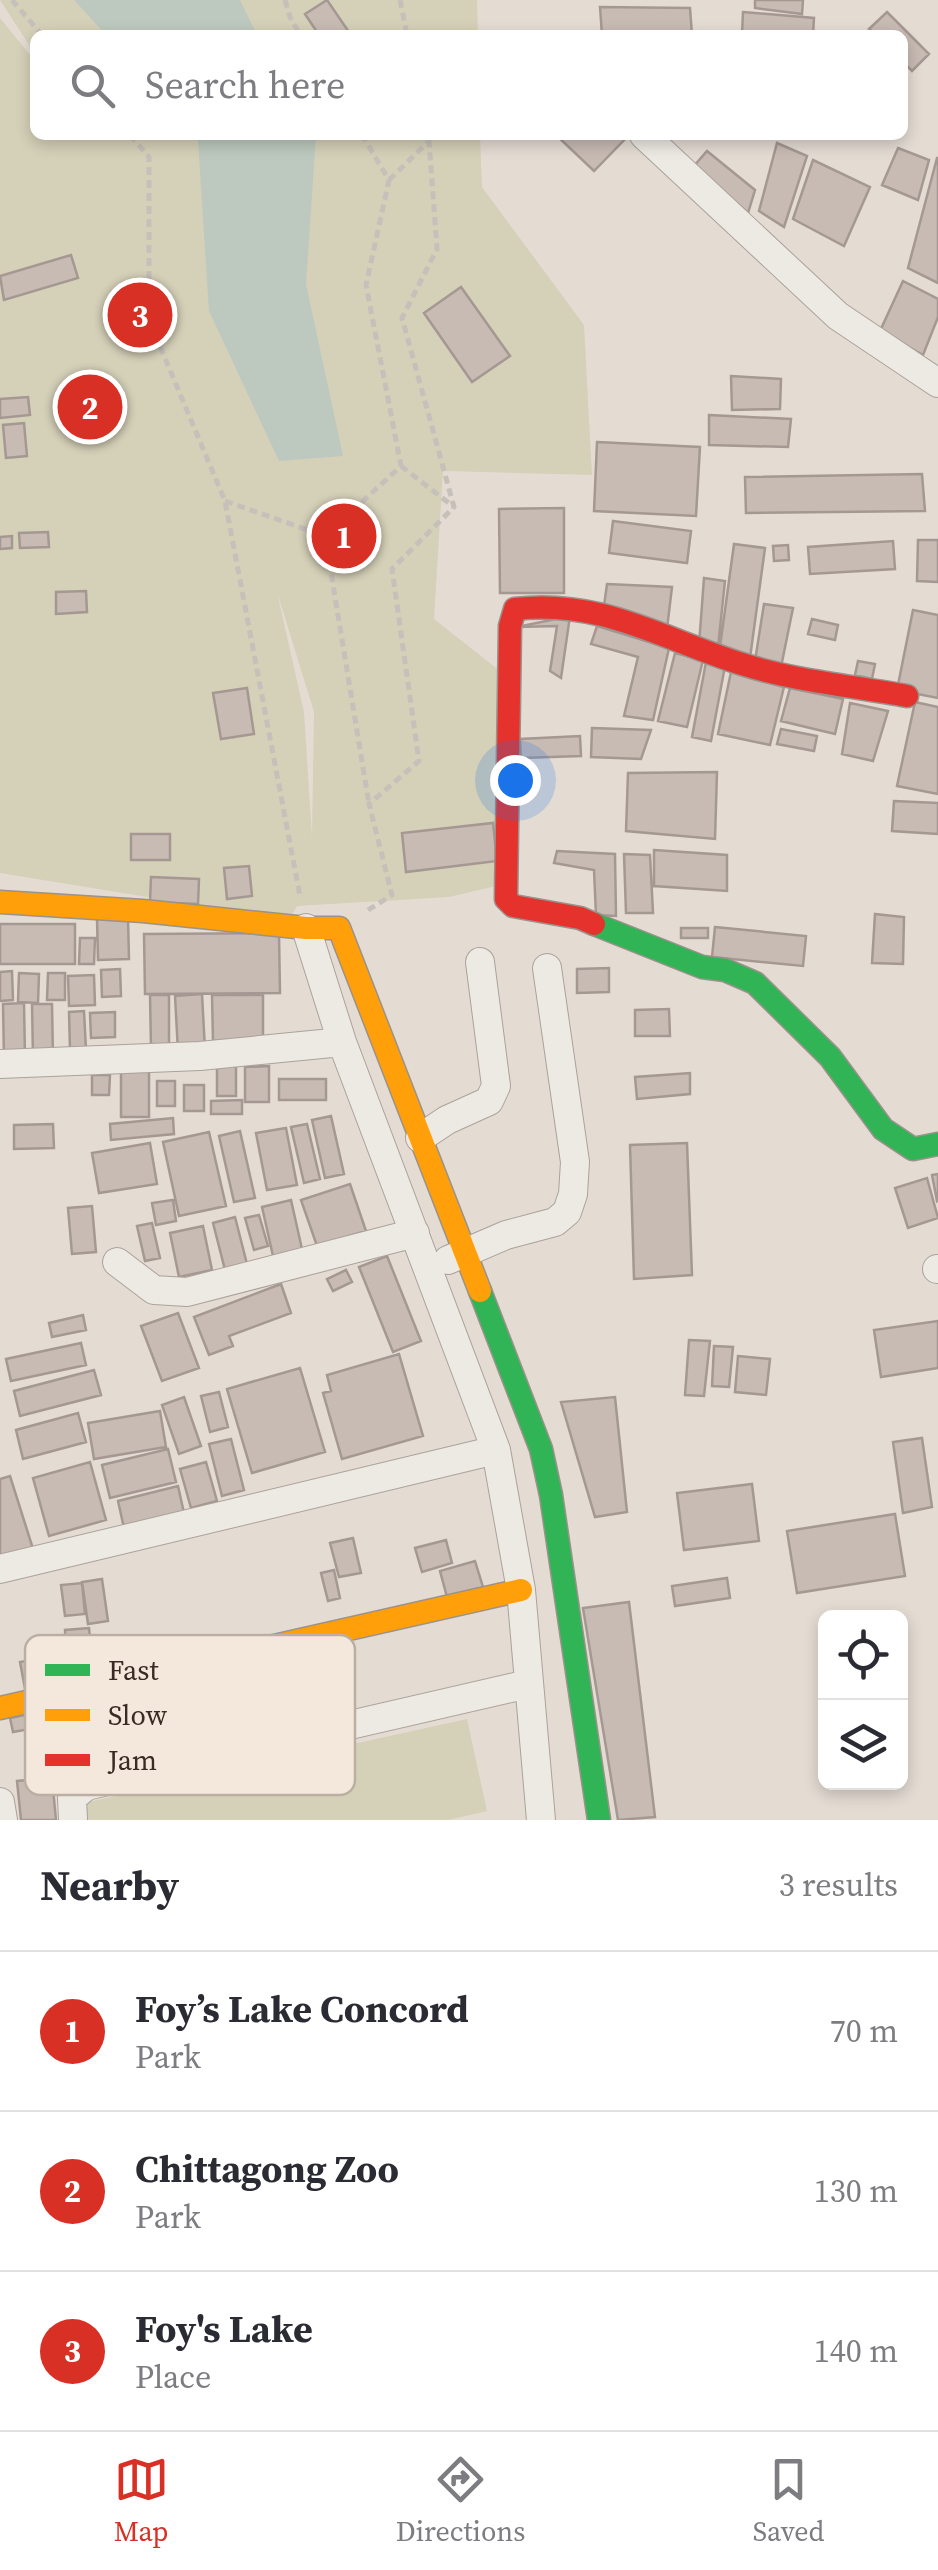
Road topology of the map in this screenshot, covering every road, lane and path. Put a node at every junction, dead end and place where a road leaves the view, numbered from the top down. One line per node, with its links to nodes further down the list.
1 (12, 0): 4 (path)
2 (285, 0): 5 (path)
3 (400, 0): 6 (path)
4 (38, 30)
5 (297, 30)
6 (406, 30)
7 (134, 140): 15 (path)
8 (365, 140): 12 (path)
9 (426, 140): 12 (path)
10 (428, 140): 16 (path)
11 (649, 140): 13 (street)
12 (390, 180): 14 (path)
13 (938, 383)
14 (401, 466): 16 (path); 17 (path)
15 (225, 501): 17 (path); 21 (path)
16 (454, 508): 19 (path)
17 (324, 536): 19 (path)
18 (907, 696): 28 (street)
19 (369, 804): 22 (path)
20 (0, 902): 21 (street)
21 (306, 928): 22 (street); 25 (street)
22 (339, 928): 27 (street)
23 (480, 962): 27 (street)
24 (547, 968): 30 (street)
25 (342, 1042): 26 (street); 29 (street)
26 (0, 1064)
27 (420, 1138): 30 (street)
28 (938, 1144)
29 (416, 1234): 31 (street); 32 (street)
30 (465, 1254): 32 (street); 46 (street)
31 (117, 1262)
32 (428, 1267): 33 (street)
33 (496, 1450): 34 (street); 35 (street)
34 (0, 1569)
35 (521, 1590): 36 (street); 37 (street)
36 (322, 1635)
37 (528, 1684): 40 (street); 45 (street)
38 (25, 1702): 39 (street)
39 (0, 1708)
40 (355, 1724)
41 (76, 1795): 44 (street)
42 (0, 1802): 43 (street)
43 (3, 1820)
44 (72, 1820)
45 (541, 1820)
46 (600, 1820)

